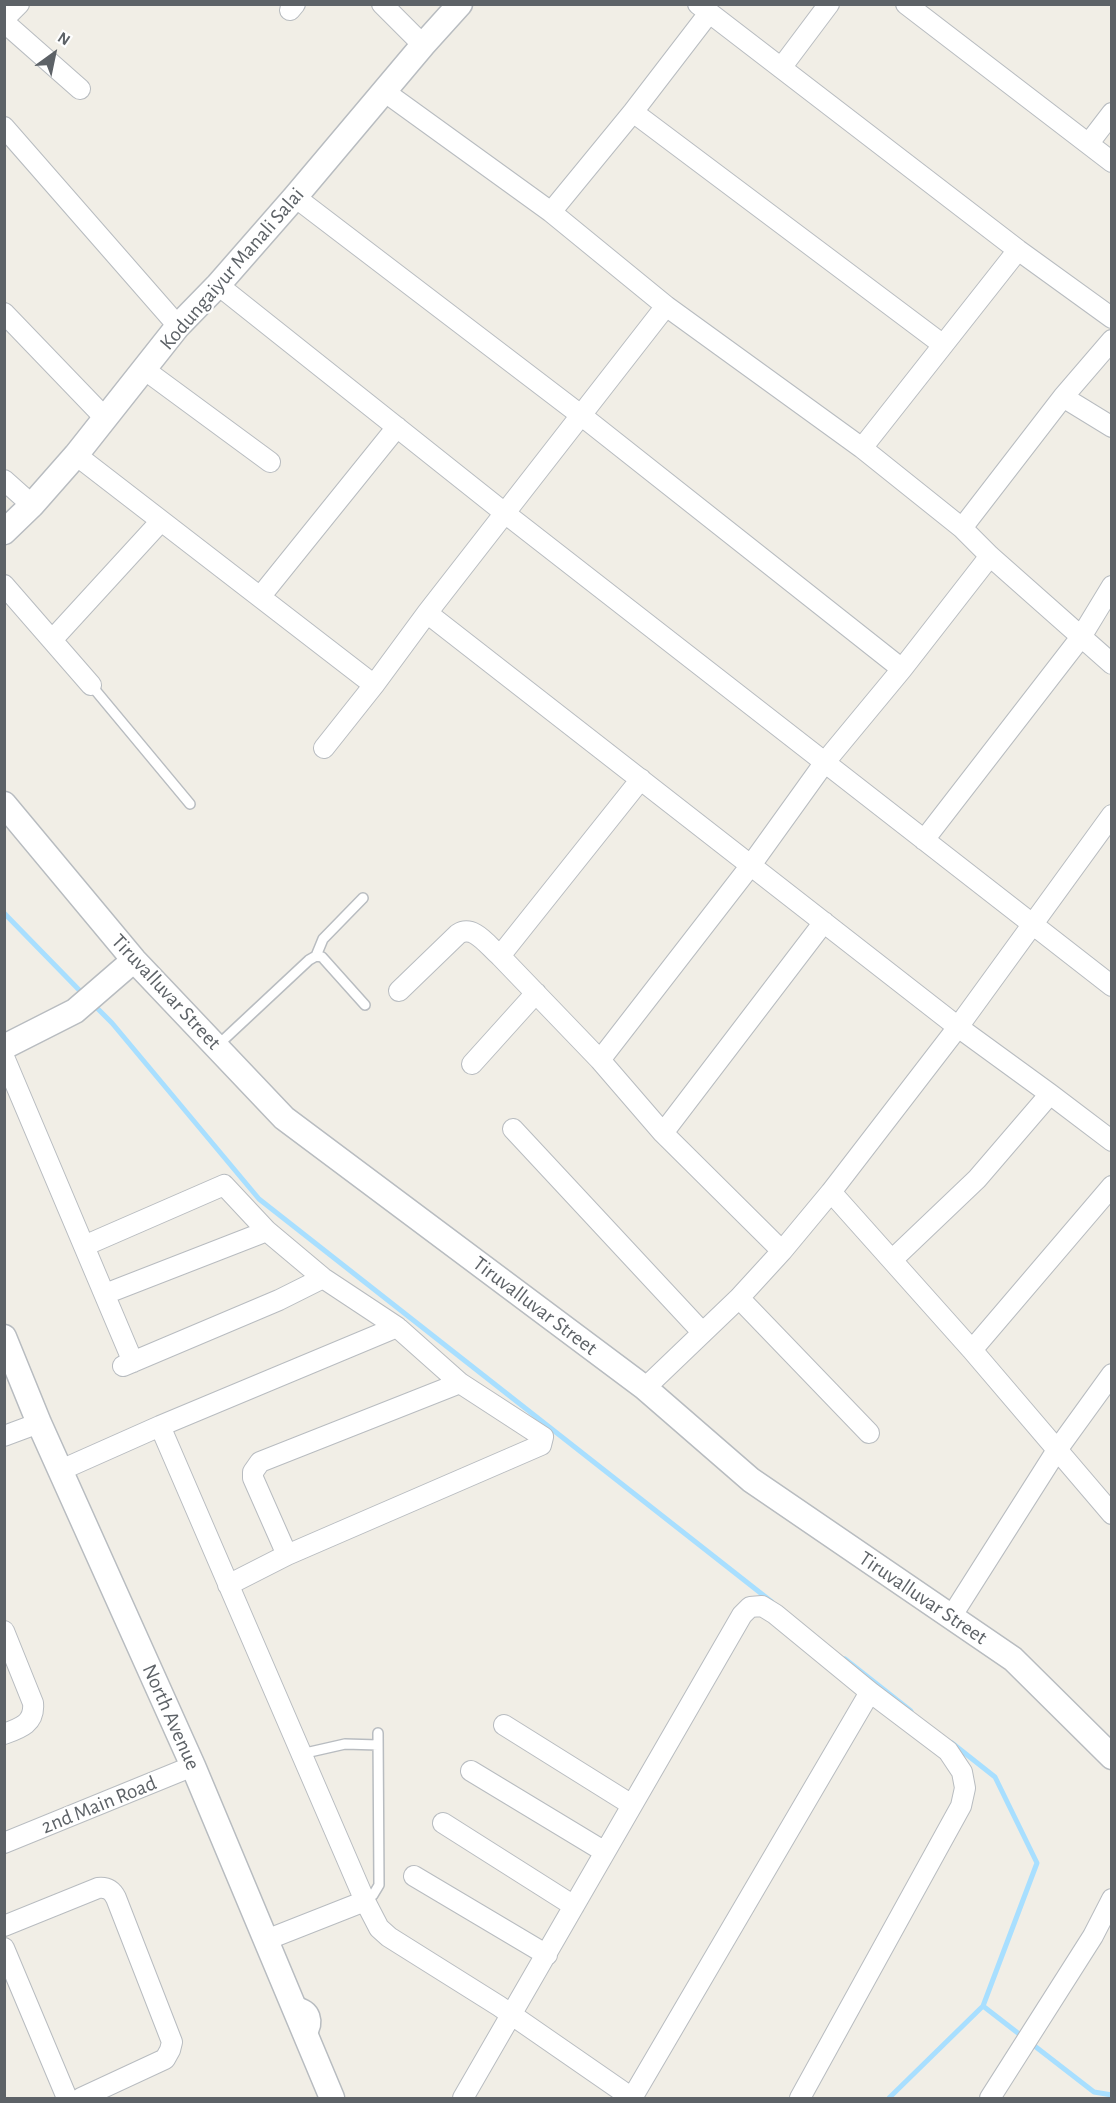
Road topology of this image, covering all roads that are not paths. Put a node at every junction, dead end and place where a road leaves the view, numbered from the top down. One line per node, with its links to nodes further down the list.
1 (19, 4): 7 (street)
2 (382, 4): 8 (street)
3 (460, 4): 8 (street, Kodungaiyur Manali Salai)
4 (829, 4): 9 (street)
5 (906, 4): 15 (street)
6 (704, 9): 9 (street); 12 (street)
7 (4, 20): 10 (street)
8 (423, 45): 11 (street, Kodungaiyur Manali Salai)
9 (781, 68): 19 (street)
10 (80, 88)
11 (385, 92): 17 (street, Kodungaiyur Manali Salai); 18 (street)
12 (633, 112): 18 (street); 26 (street)
13 (1112, 113): 15 (street)
14 (4, 127): 24 (street)
15 (1089, 142): 16 (street)
16 (1112, 162)
17 (296, 197): 20 (street, Kodungaiyur Manali Salai); 29 (street)
18 (551, 212): 21 (street)
19 (1018, 250): 23 (street); 26 (street)
20 (218, 285): 24 (street, Kodungaiyur Manali Salai); 31 (street)
21 (666, 306): 29 (street); 33 (street)
22 (4, 313): 30 (street)
23 (1112, 318)
24 (178, 326): 27 (street, Kodungaiyur Manali Salai)
25 (1112, 340): 28 (street)
26 (942, 344): 33 (street)
27 (145, 370): 30 (street, Kodungaiyur Manali Salai); 35 (street)
28 (1063, 397): 32 (street); 40 (street)
29 (582, 416): 38 (street); 50 (street)
30 (106, 419): 34 (street, Kodungaiyur Manali Salai)
31 (397, 427): 38 (street); 45 (street)
32 (1112, 427)
33 (862, 448): 40 (street)
34 (76, 455): 37 (street, Kodungaiyur Manali Salai); 39 (street)
35 (270, 462)
36 (4, 480): 37 (street)
37 (32, 506): 41 (street, Kodungaiyur Manali Salai)
38 (506, 513): 46 (street); 54 (street)
39 (161, 521): 45 (street); 48 (street)
40 (962, 528): 42 (street)
41 (4, 532)
42 (990, 556): 47 (street); 50 (street)
43 (4, 585): 48 (street)
44 (1112, 586): 47 (street)
45 (260, 597): 51 (street)
46 (427, 613): 51 (street); 55 (street)
47 (1081, 637): 49 (street); 59 (street)
48 (52, 640): 52 (street)
49 (1112, 664)
50 (902, 669): 54 (street)
51 (374, 685): 53 (street)
52 (91, 686): 57 (lane)
53 (324, 748)
54 (825, 762): 59 (street); 60 (street)
55 (640, 779): 60 (street); 65 (street)
56 (4, 804): 66 (street, Tiruvalluvar Street)
57 (190, 804)
58 (1112, 815): 63 (street)
59 (924, 840): 63 (street)
60 (751, 865): 62 (street); 75 (street)
61 (363, 898): 64 (lane)
62 (824, 922): 71 (street); 79 (street)
63 (1033, 926): 67 (street); 71 (street)
64 (316, 956): 70 (lane); 73 (lane)
65 (500, 956): 68 (street); 69 (street)
66 (134, 960): 72 (street); 73 (street, Tiruvalluvar Street)
67 (1110, 982)
68 (399, 991)
69 (536, 993): 75 (street); 76 (street)
70 (365, 1005)
71 (958, 1027): 77 (street); 82 (street)
72 (4, 1047)
73 (216, 1047): 96 (street, Tiruvalluvar Street)
74 (4, 1057): 84 (street)
75 (600, 1060): 79 (street)
76 (472, 1064)
77 (1050, 1094): 80 (street); 86 (street)
78 (513, 1129): 91 (street)
79 (663, 1133): 85 (street)
80 (1112, 1141)
81 (1112, 1186): 93 (street)
82 (831, 1192): 85 (street); 86 (street)
83 (267, 1231): 84 (street); 87 (street); 88 (street)
84 (84, 1245): 88 (street)
85 (782, 1251): 89 (street)
86 (892, 1260): 93 (street)
87 (323, 1278): 88 (street); 90 (street)
88 (105, 1294)
89 (740, 1298): 91 (street); 99 (street)
90 (397, 1328): 95 (street); 98 (street)
91 (702, 1332): 96 (street)
92 (4, 1337): 97 (street, North Avenue)
93 (972, 1350): 101 (street)
94 (1112, 1374): 101 (street)
95 (460, 1383): 104 (street); 104 (street)
96 (645, 1388): 106 (street, Tiruvalluvar Street)
97 (39, 1423): 100 (street); 102 (street, North Avenue)
98 (160, 1426): 102 (street); 105 (street)
99 (869, 1433)
100 (4, 1436)
101 (1057, 1450): 103 (street); 106 (street)
102 (61, 1470): 115 (street, North Avenue)
103 (1112, 1514)
104 (287, 1555): 105 (street)
105 (228, 1585): 113 (street)
106 (951, 1617): 114 (street, Tiruvalluvar Street)
107 (4, 1631): 111 (street)
108 (870, 1692): 117 (street); 134 (street); 135 (street)
109 (504, 1725): 117 (street)
110 (378, 1733): 112 (lane)
111 (4, 1734)
112 (378, 1745): 113 (lane); 123 (lane)
113 (301, 1754): 123 (street)
114 (1112, 1757)
115 (193, 1766): 119 (street, 2nd Main Road); 126 (street, North Avenue)
116 (471, 1771): 120 (street)
117 (632, 1805): 120 (street)
118 (443, 1823): 124 (street)
119 (4, 1843)
120 (605, 1852): 124 (street)
121 (414, 1876): 128 (street)
122 (1112, 1899): 136 (street)
123 (365, 1900): 126 (street); 129 (street)
124 (574, 1906): 128 (street)
125 (4, 1926): 131 (street)
126 (266, 1940): 132 (street, North Avenue)
127 (4, 1948): 130 (street)
128 (547, 1955): 129 (street)
129 (512, 2015): 133 (street); 134 (street)
130 (67, 2098)
131 (81, 2098)
132 (332, 2098)
133 (463, 2098)
134 (632, 2098)
135 (800, 2098)
136 (990, 2098)

